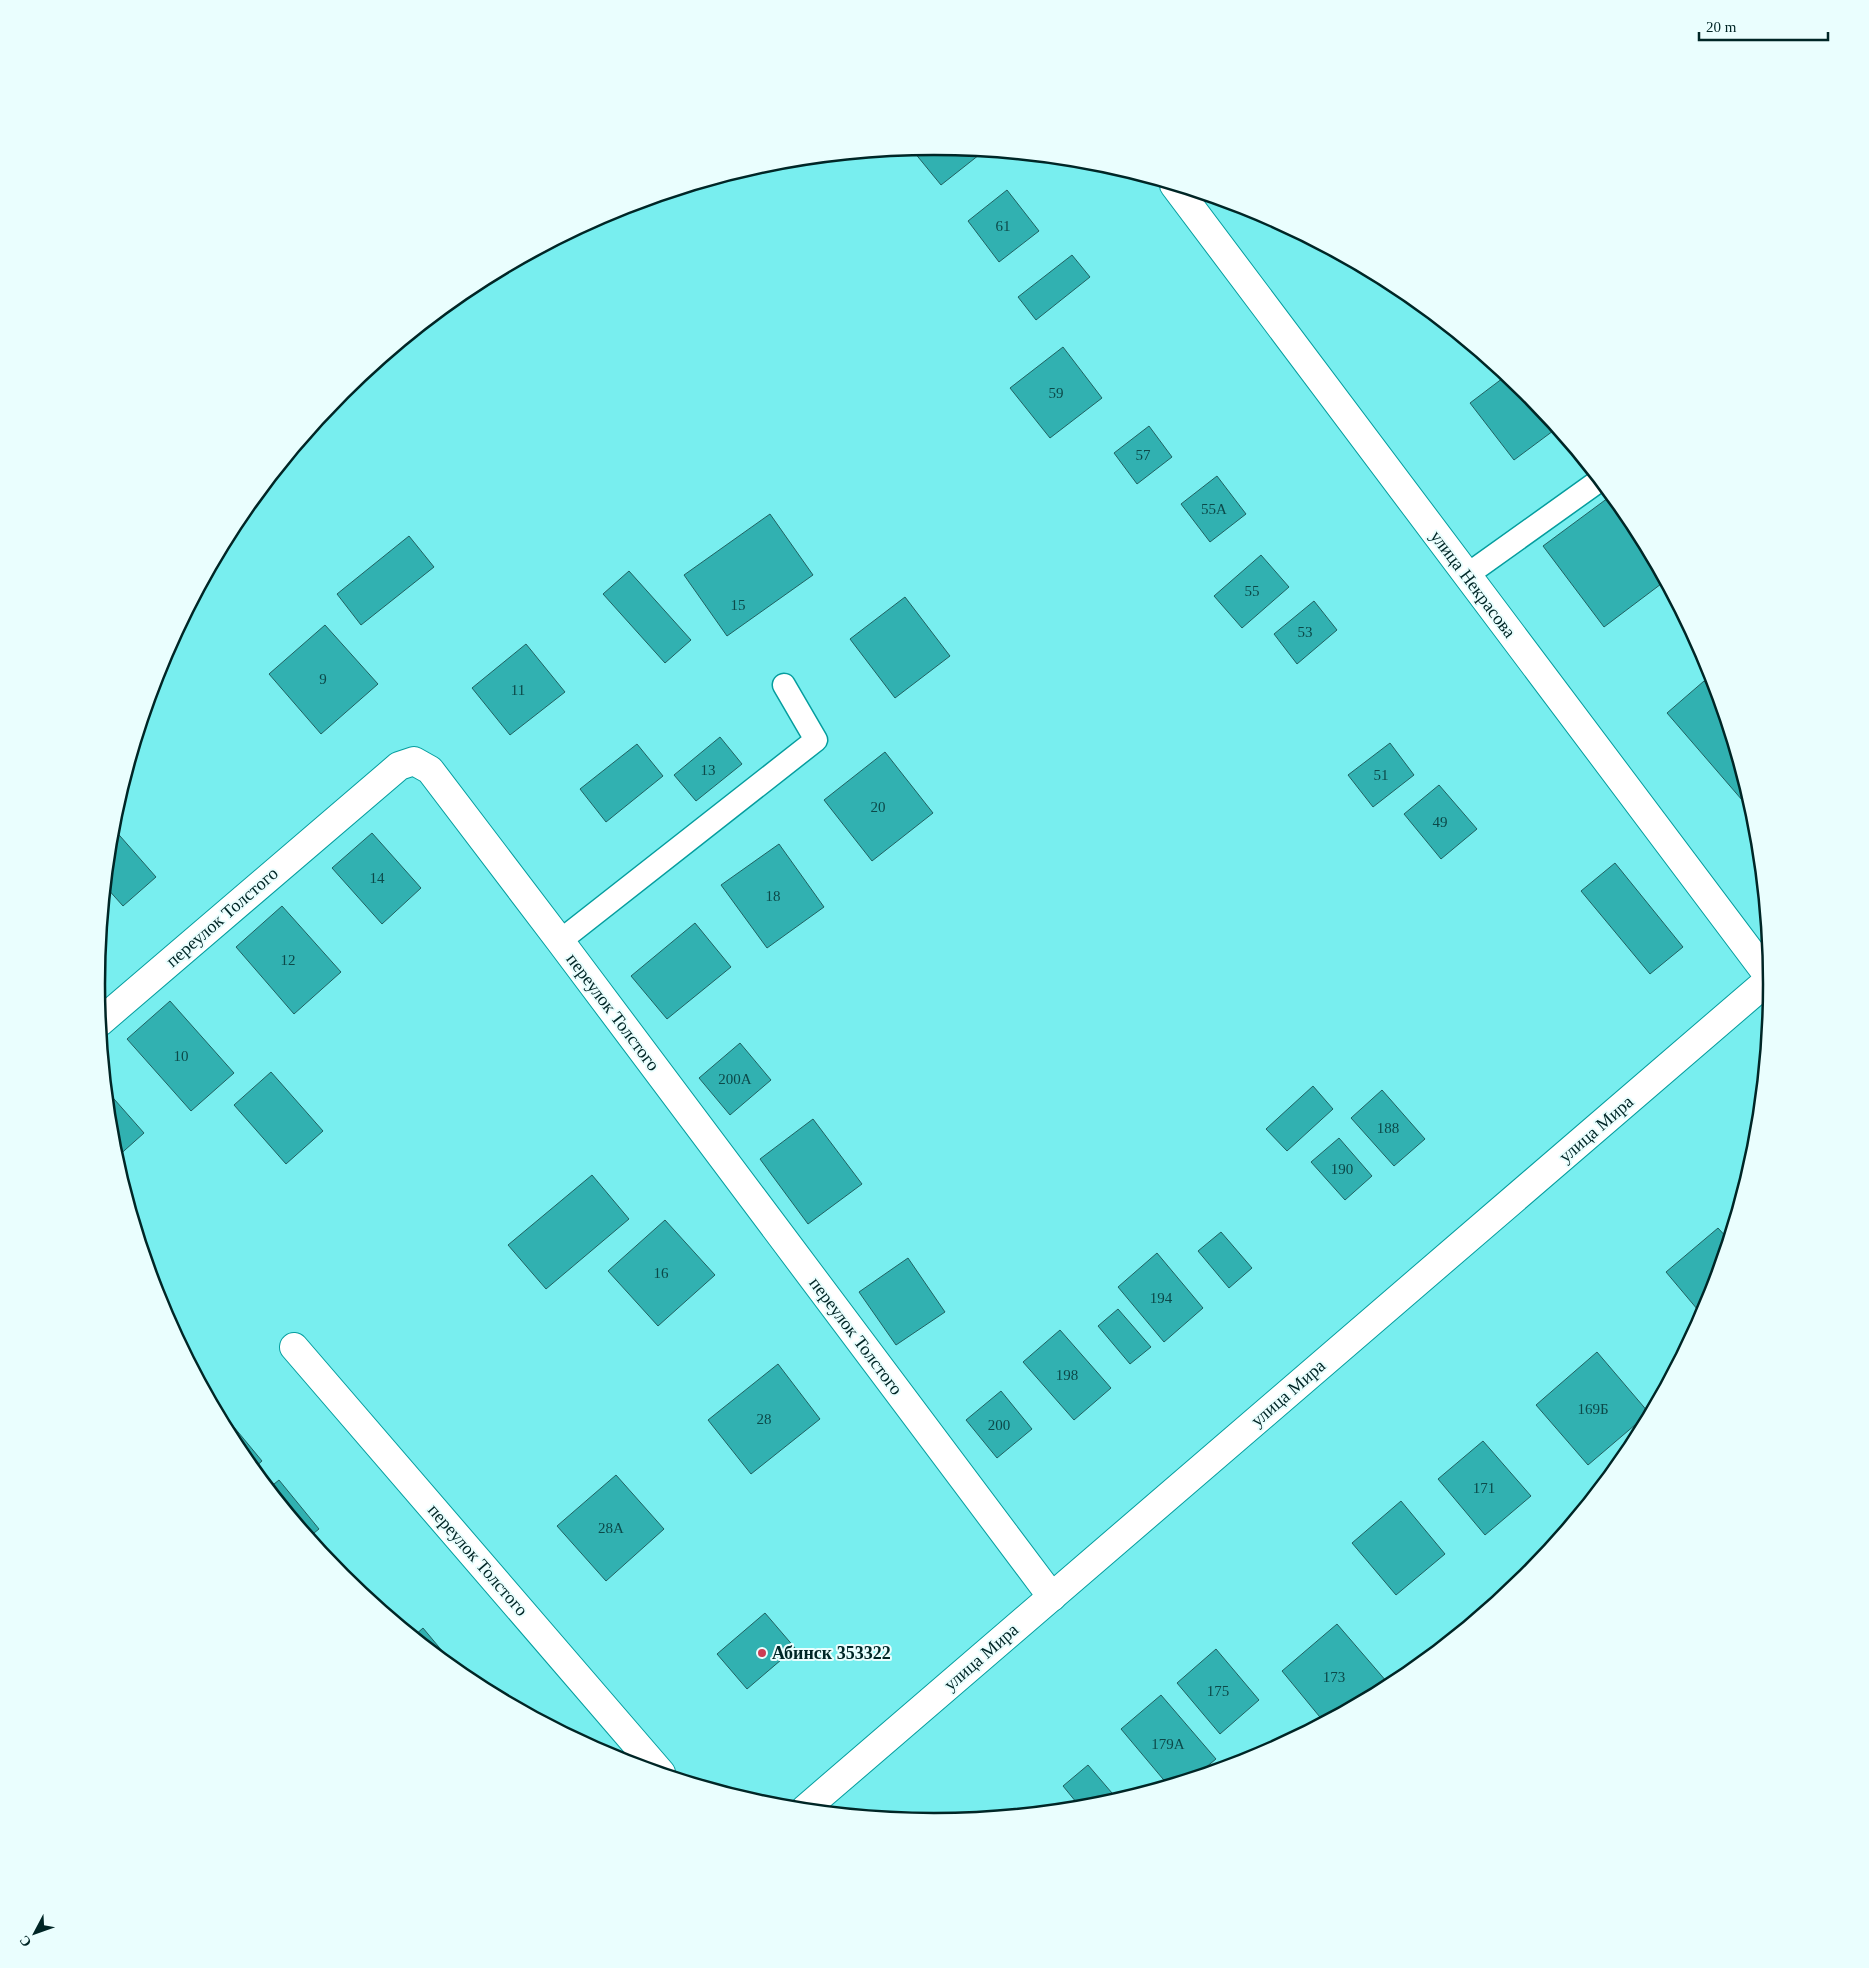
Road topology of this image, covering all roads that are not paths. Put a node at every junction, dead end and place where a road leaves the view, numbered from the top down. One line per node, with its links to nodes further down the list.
1 (1180, 192): 3 (street, улица Некрасова)
2 (1596, 483): 3 (lane)
3 (1467, 575): 6 (street, улица Некрасова)
4 (784, 685): 5 (lane)
5 (560, 941): 8 (street, переулок Толстого); 10 (street, переулок Толстого)
6 (1763, 969)
7 (1764, 987): 10 (street, улица Мира)
8 (106, 1017)
9 (294, 1347): 11 (street, переулок Толстого)
10 (1052, 1597): 12 (street, улица Мира)
11 (653, 1763)
12 (812, 1804)

